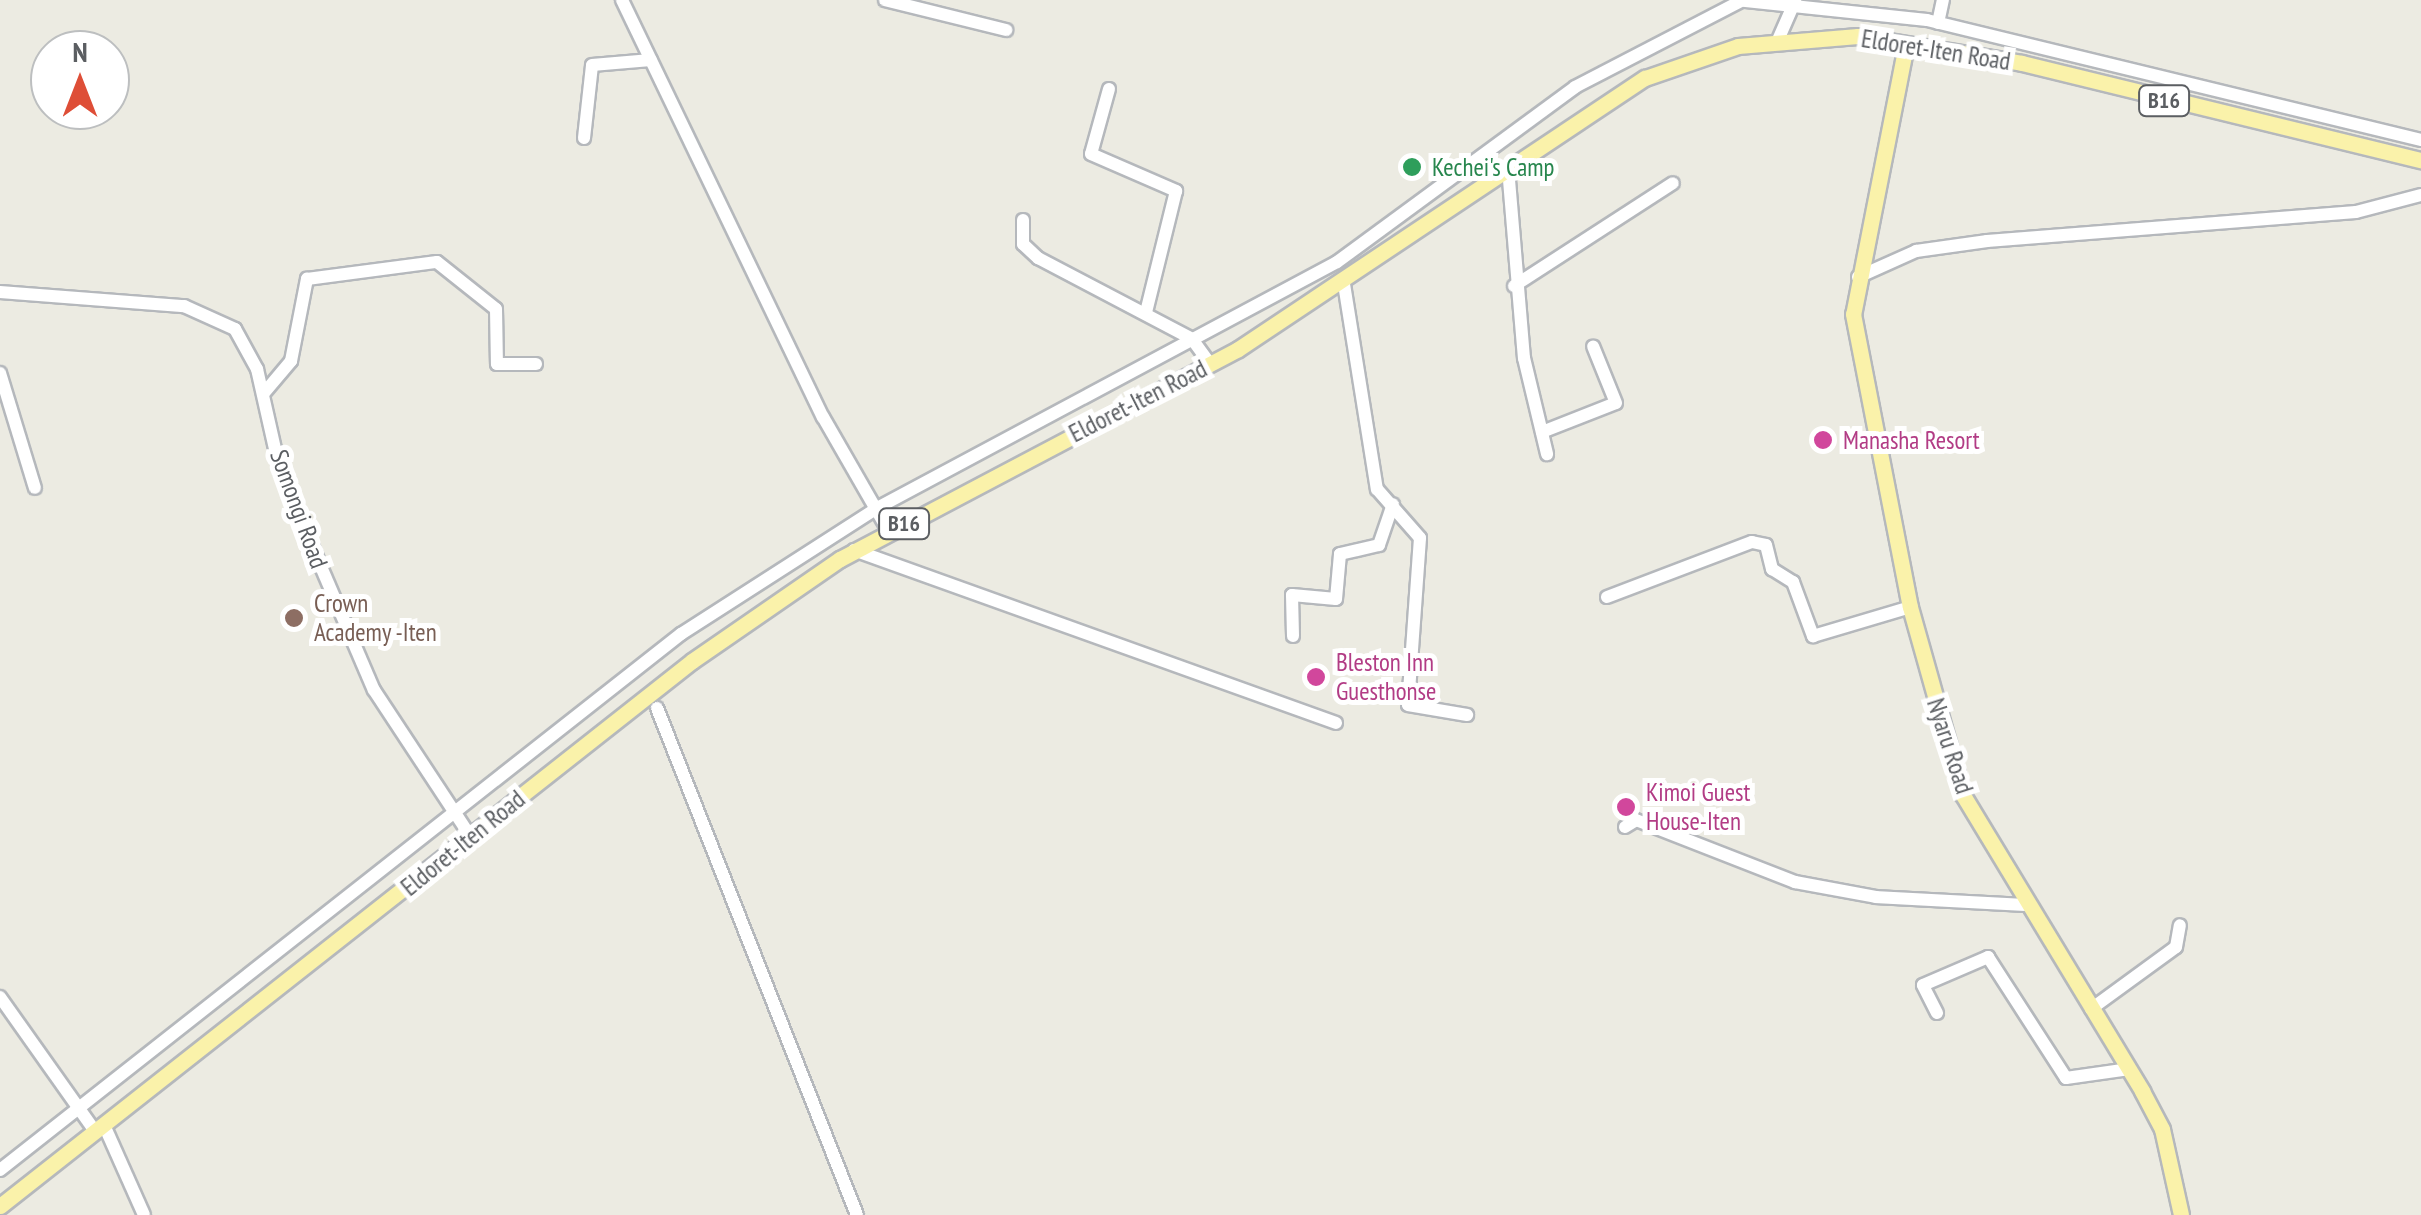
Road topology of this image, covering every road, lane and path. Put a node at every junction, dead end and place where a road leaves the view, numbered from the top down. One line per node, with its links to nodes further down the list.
1 (622, 0): 11 (street)
2 (884, 0): 8 (street)
3 (1944, 0): 7 (street)
4 (1738, 1): 5 (street); 27 (street)
5 (1793, 3): 6 (street); 9 (street)
6 (1879, 6): 7 (street)
7 (1938, 23): 13 (street)
8 (1006, 30)
9 (1778, 40): 10 (main road, Eldoret-Iten Road / B16); 18 (main road, Eldoret-Iten Road / B16)
10 (1906, 45): 14 (main road, Eldoret-Iten Road / B16); 23 (main road, Nyaru Road)
11 (651, 60): 15 (street); 37 (street)
12 (1109, 88): 26 (street)
13 (2238, 100): 14 (street); 16 (street)
14 (2234, 121): 17 (main road, Eldoret-Iten Road / B16)
15 (584, 138)
16 (2421, 140)
17 (2421, 160)
18 (1508, 168): 22 (main road, Eldoret-Iten Road / B16); 24 (street)
19 (1672, 183): 24 (street)
20 (2421, 195): 23 (street)
21 (1023, 220): 26 (street)
22 (1344, 284): 30 (main road, Eldoret-Iten Road / B16); 36 (street)
23 (1858, 284): 41 (main road, Nyaru Road)
24 (1514, 286): 33 (street)
25 (0, 292): 32 (street, Somongi Road)
26 (1146, 312): 27 (street)
27 (1192, 340): 30 (street); 37 (street)
28 (1594, 346): 33 (street)
29 (536, 364): 32 (street)
30 (1210, 364): 38 (main road, Eldoret-Iten Road / B16)
31 (0, 372): 35 (street)
32 (264, 393): 46 (street, Somongi Road)
33 (1542, 432): 34 (street)
34 (1547, 454)
35 (35, 488)
36 (1392, 504): 42 (street); 44 (street)
37 (879, 508): 38 (street); 46 (street)
38 (889, 532): 39 (main road, Eldoret-Iten Road / B16)
39 (854, 550): 45 (street); 48 (main road, Eldoret-Iten Road / B16)
40 (1608, 597): 41 (street)
41 (1910, 607): 49 (main road, Nyaru Road)
42 (1293, 636)
43 (657, 708): 60 (street)
44 (1467, 715)
45 (1336, 723)
46 (457, 812): 48 (street, Somongi Road); 55 (street)
47 (1625, 826): 49 (street)
48 (471, 837): 56 (main road, Eldoret-Iten Road / B16)
49 (2024, 905): 52 (main road, Nyaru Road)
50 (2180, 924): 52 (street)
51 (0, 996): 55 (street)
52 (2091, 1009): 54 (main road, Nyaru Road)
53 (1937, 1013): 54 (street)
54 (2128, 1069): 61 (main road, Nyaru Road)
55 (81, 1106): 56 (street); 57 (street)
56 (99, 1128): 58 (main road, Eldoret-Iten Road / B16); 59 (street)
57 (0, 1170)
58 (0, 1206)
59 (144, 1215)
60 (857, 1215)
61 (2181, 1215)

